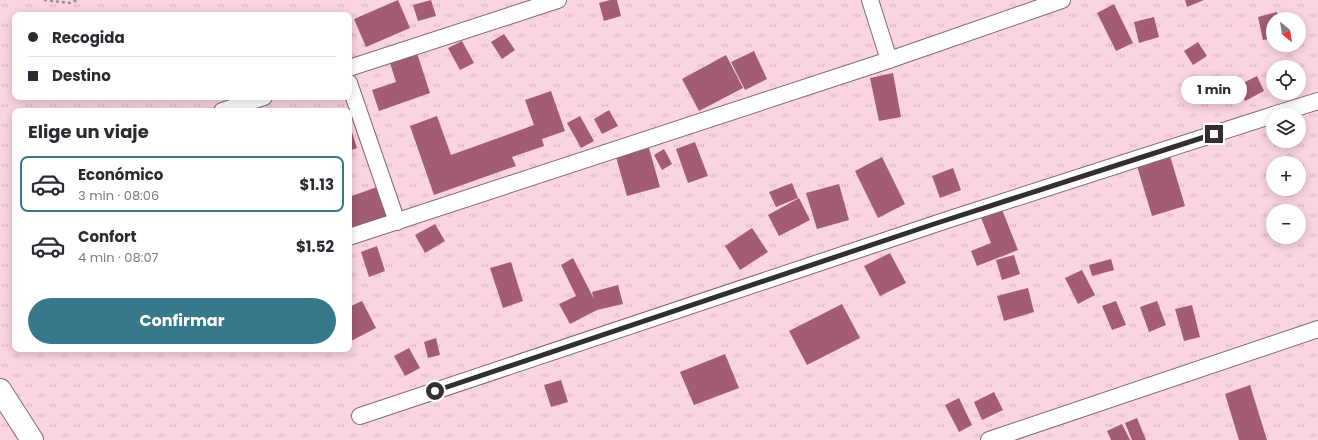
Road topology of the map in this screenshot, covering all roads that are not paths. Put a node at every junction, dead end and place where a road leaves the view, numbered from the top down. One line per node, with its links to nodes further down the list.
1 (558, 0): 5 (street)
2 (870, 0): 4 (street)
3 (1062, 0): 4 (street)
4 (889, 60): 12 (street)
5 (352, 67)
6 (352, 91): 12 (street)
7 (255, 100): 9 (street)
8 (1318, 101): 10 (street)
9 (231, 108)
10 (1296, 108)
11 (1266, 117): 16 (street)
12 (397, 222): 13 (street)
13 (352, 237)
14 (1318, 329): 18 (street)
15 (0, 390): 17 (street)
16 (360, 416)
17 (32, 440)
18 (989, 440)

